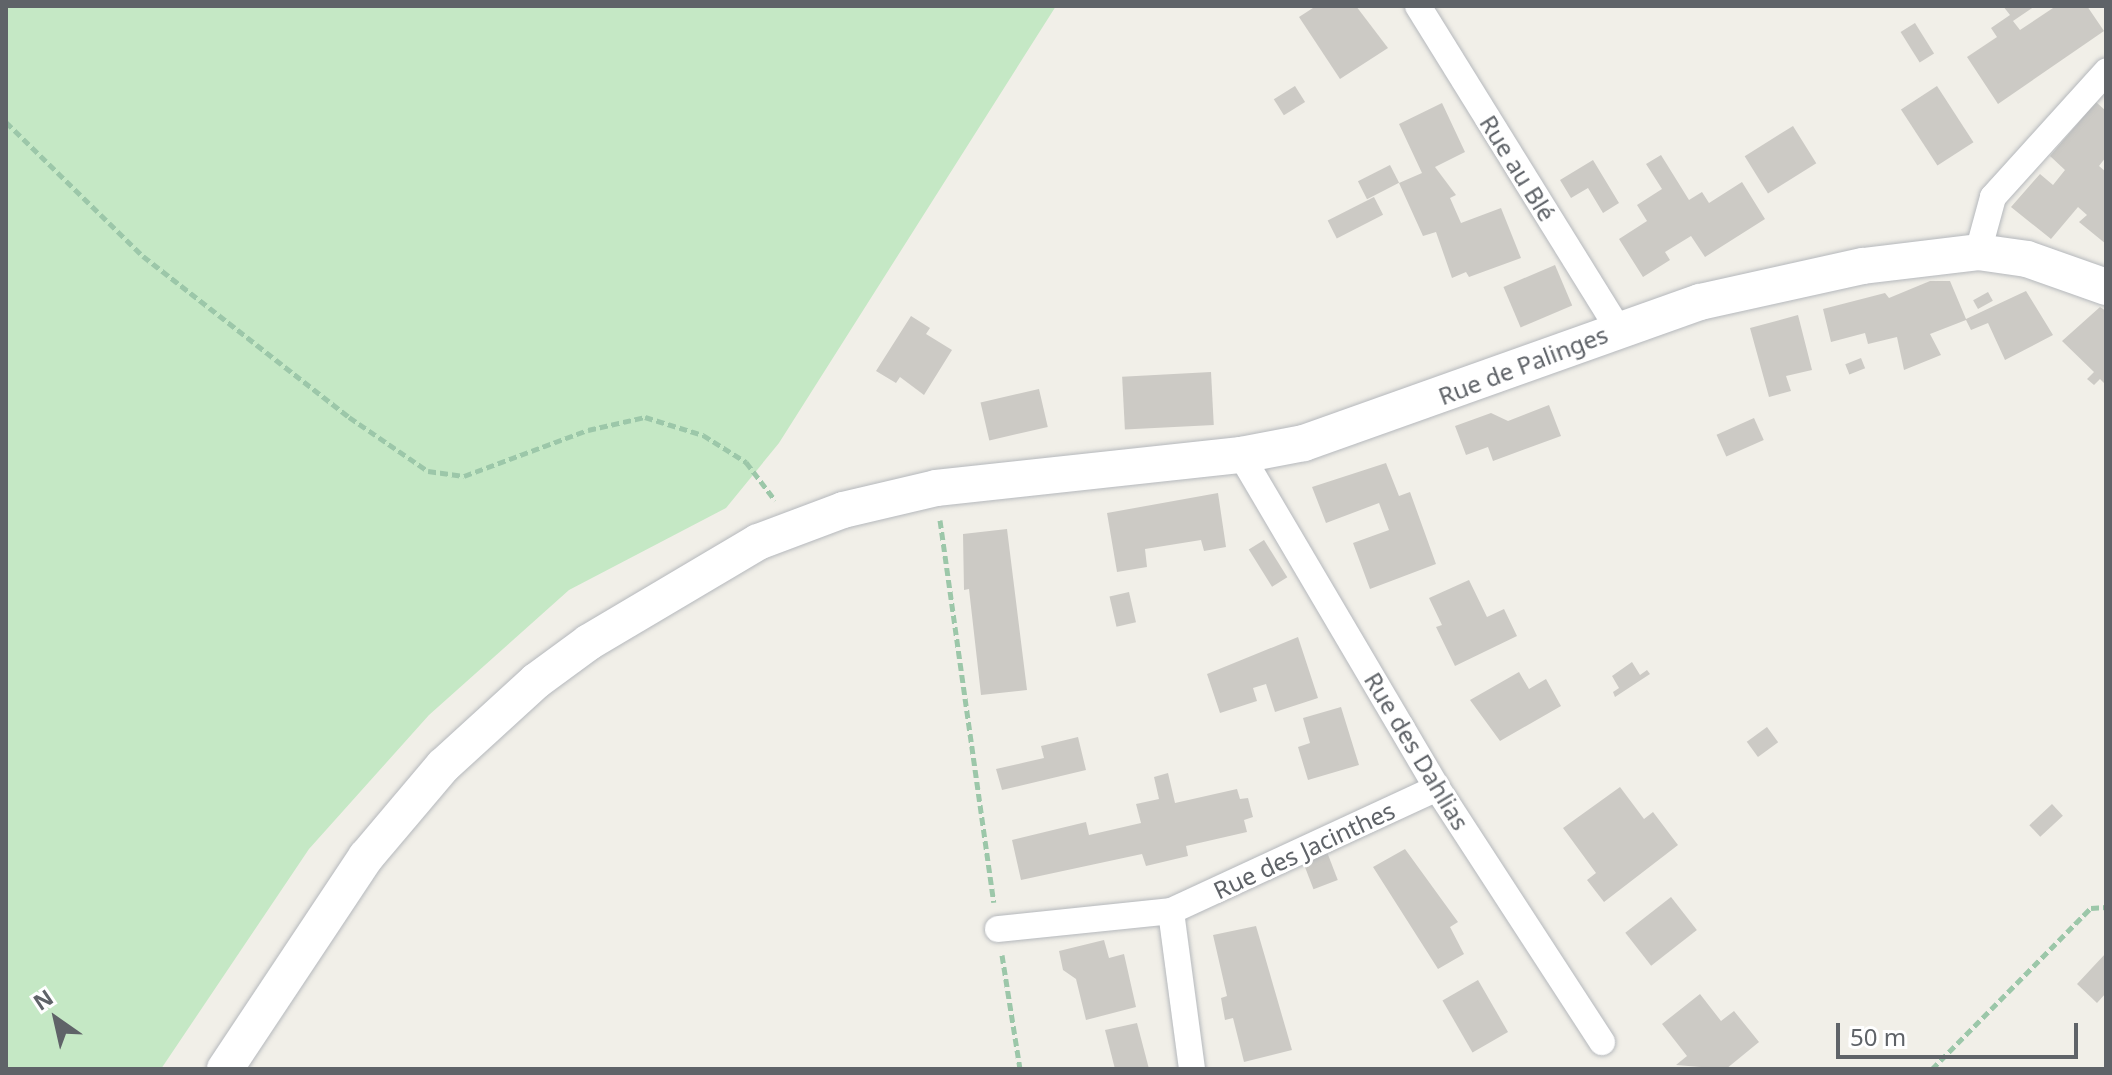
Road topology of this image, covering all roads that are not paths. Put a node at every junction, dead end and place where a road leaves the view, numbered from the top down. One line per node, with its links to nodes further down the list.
1 (1418, 6): 5 (street, Rue au Blé)
2 (2106, 72): 3 (street)
3 (1978, 252): 4 (main road, Rue de Palinges); 5 (main road, Rue de Palinges)
4 (2106, 287)
5 (1618, 329): 6 (main road, Rue de Palinges)
6 (1241, 455): 7 (street, Rue des Dahlias); 11 (main road, Rue de Palinges)
7 (1437, 788): 8 (street, Rue des Jacinthes); 10 (street, Rue des Dahlias)
8 (1171, 911): 9 (street, Rue des Jacinthes); 12 (street)
9 (998, 929)
10 (1602, 1042)
11 (225, 1069)
12 (1192, 1069)

